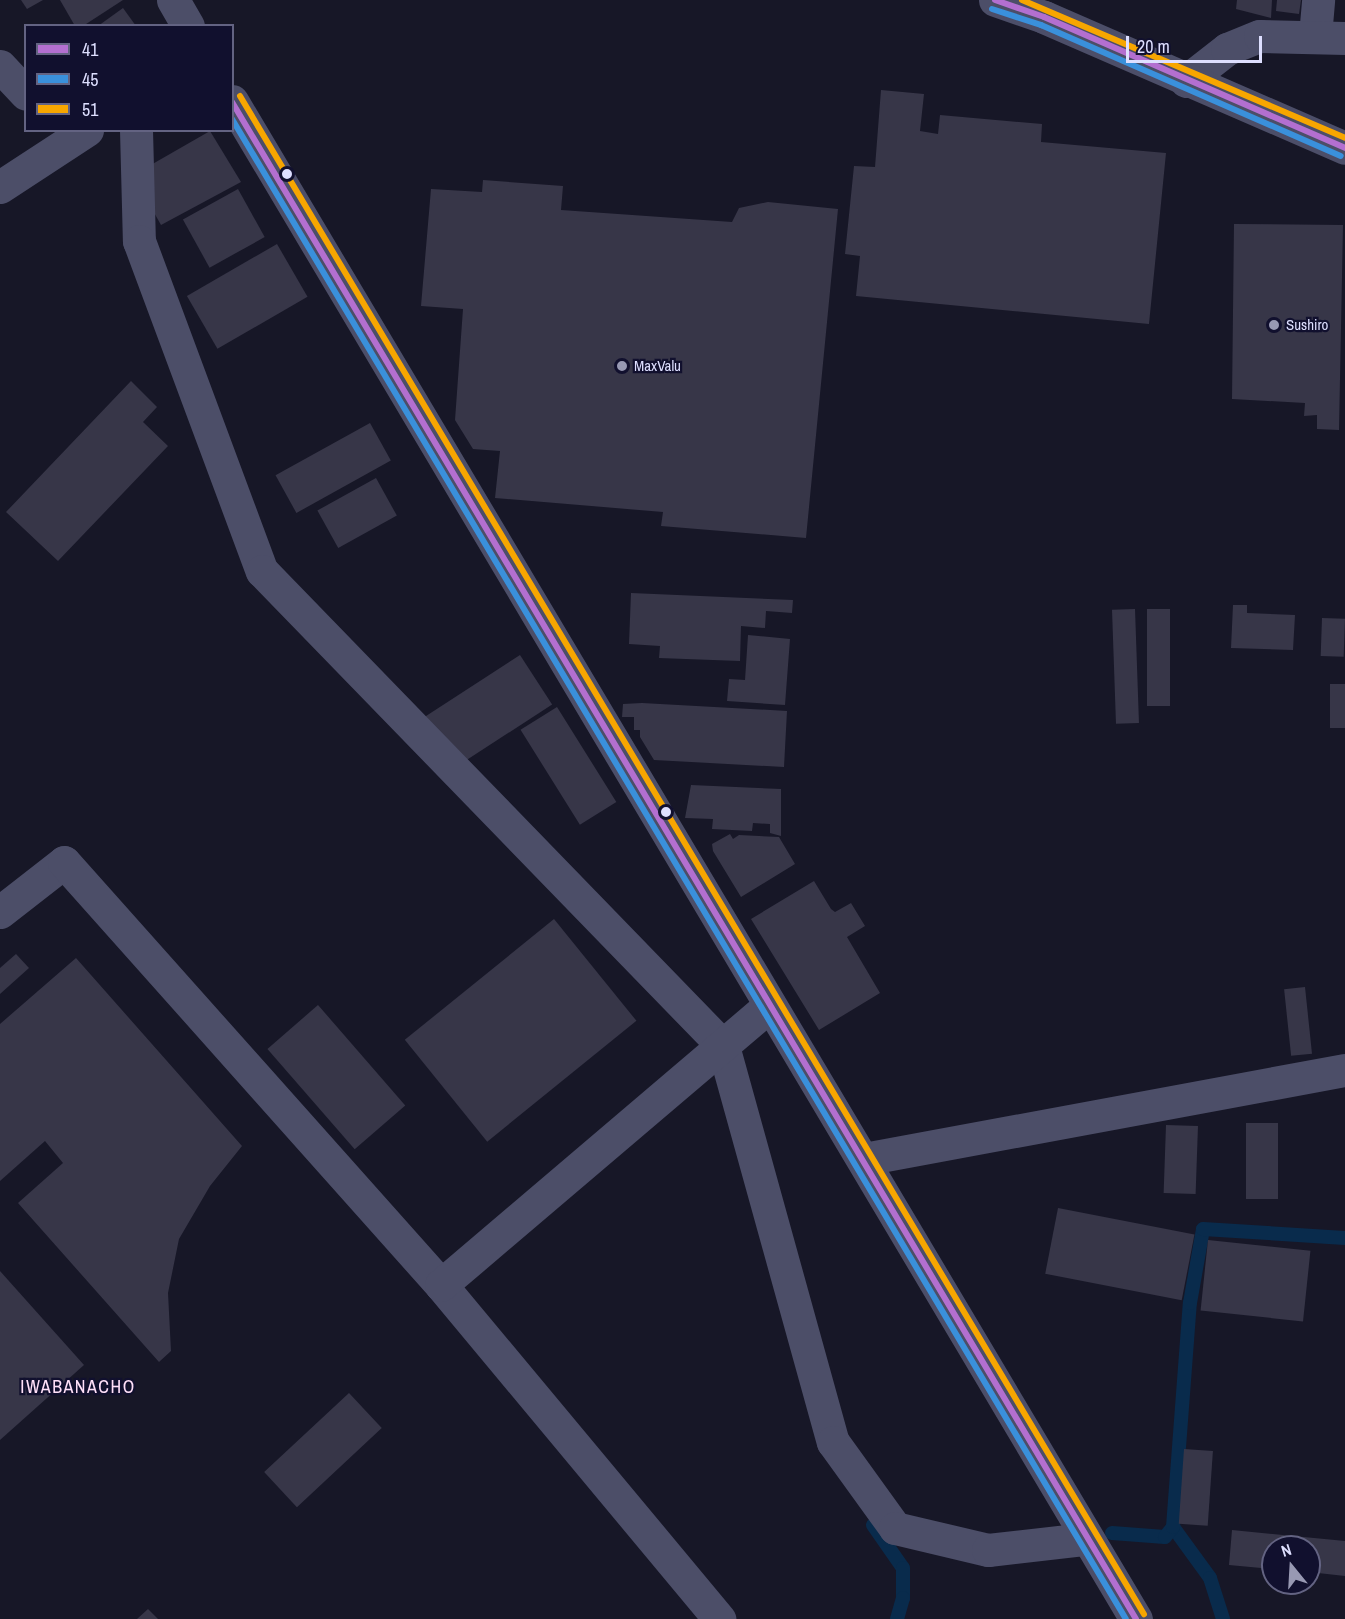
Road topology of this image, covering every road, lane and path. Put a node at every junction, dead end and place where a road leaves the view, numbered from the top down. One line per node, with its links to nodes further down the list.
1 (173, 0): 4 (street)
2 (995, 0): 7 (street)
3 (1318, 0): 5 (street)
4 (187, 24)
5 (1330, 37): 7 (street)
6 (0, 66): 8 (street)
7 (1186, 81): 12 (street)
8 (24, 92)
9 (234, 104): 15 (street)
10 (136, 132): 16 (street)
11 (71, 134): 13 (street)
12 (1345, 148)
13 (0, 187)
14 (0, 912): 19 (street)
15 (769, 1006): 16 (street); 18 (street)
16 (723, 1046): 19 (street); 20 (street)
17 (1345, 1070): 18 (street)
18 (864, 1159): 20 (street)
19 (441, 1285): 21 (street)
20 (1085, 1539): 22 (street)
21 (719, 1619)
22 (1136, 1619)

